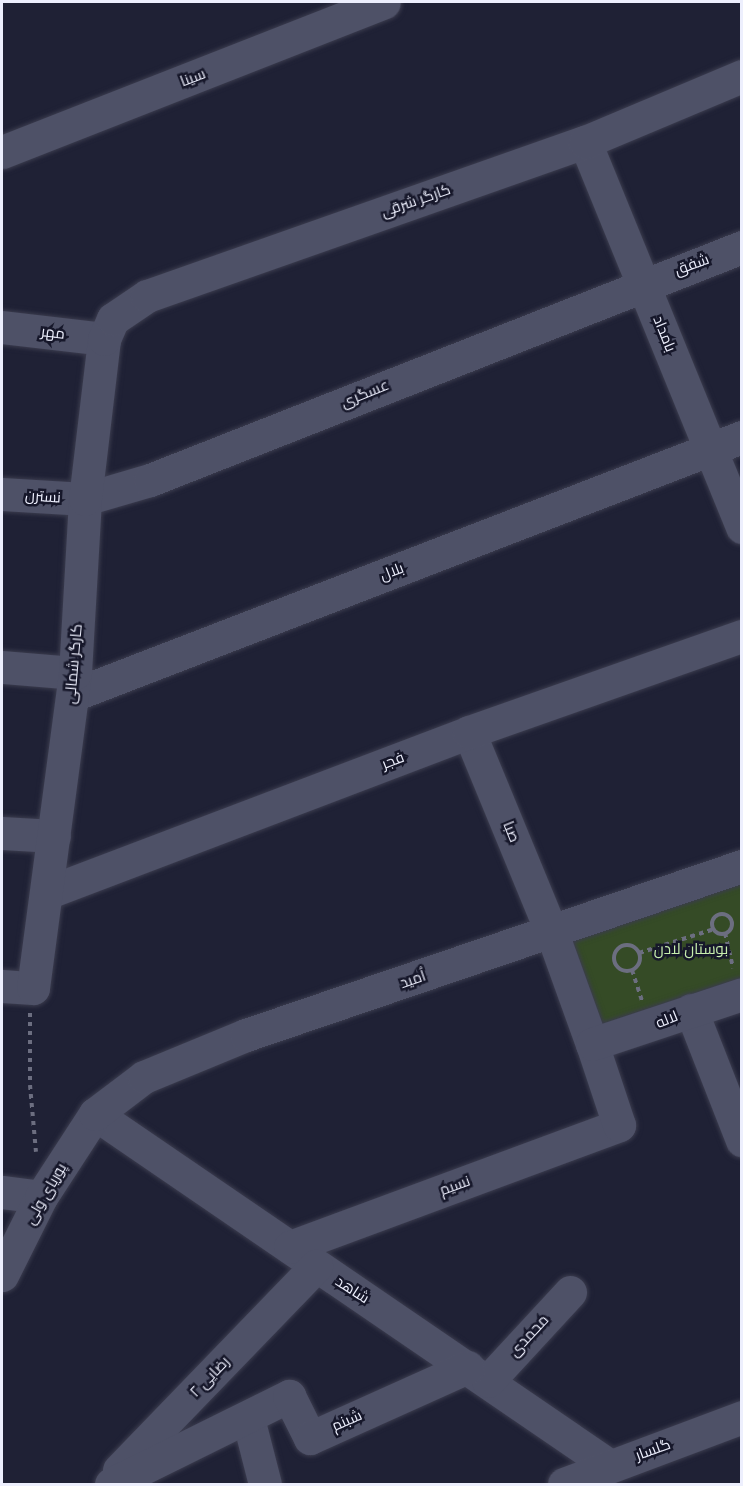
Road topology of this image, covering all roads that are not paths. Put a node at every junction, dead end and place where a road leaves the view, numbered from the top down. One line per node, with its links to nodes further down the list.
1 (384, 2): 4 (street, سینا)
2 (741, 76): 3 (street, کارگر شرقی)
3 (585, 141): 6 (street, بامداد); 8 (street, کارگر شرقی)
4 (2, 152)
5 (741, 247): 6 (street, شفق)
6 (644, 284): 10 (street, بامداد); 12 (street, عسگری)
7 (2, 327): 8 (street, مهر)
8 (104, 339): 12 (street, کارگر شمالی)
9 (741, 436): 10 (street, بلال)
10 (711, 450): 13 (street, بامداد); 16 (street, بلال)
11 (2, 494): 12 (street, نسترن)
12 (85, 500): 16 (street, کارگر شمالی)
13 (741, 527)
14 (741, 636): 17 (street, فجر)
15 (2, 667): 16 (street)
16 (74, 684): 19 (street, کارگر شمالی)
17 (470, 732): 21 (street, فجر); 22 (street, صبا)
18 (2, 833): 19 (street)
19 (54, 836): 21 (street, کارگر شمالی)
20 (741, 866): 22 (street, اُمید)
21 (46, 893): 24 (street, کارگر شمالی)
22 (552, 933): 26 (street, صبا); 27 (street, اُمید)
23 (738, 983): 25 (street)
24 (17, 987)
25 (691, 1010): 26 (street, لاله); 28 (street, لاله)
26 (592, 1044): 31 (street, نسیم)
27 (95, 1114): 30 (street, پوریای ولی); 31 (street, شاهد)
28 (741, 1140)
29 (2, 1192): 30 (street)
30 (41, 1197): 32 (street, پوریای ولی)
31 (303, 1257): 34 (street, شاهد); 38 (street, رضایی ۲)
32 (2, 1275)
33 (570, 1292): 34 (street, محمدی)
34 (478, 1374): 36 (street, شبنم); 37 (street, شاهد)
35 (741, 1417): 37 (street, گلسار)
36 (248, 1418): 39 (street, شبنم); 40 (street)
37 (610, 1466): 41 (street, گلسار)
38 (102, 1485)
39 (111, 1485)
40 (265, 1485)
41 (564, 1485)

